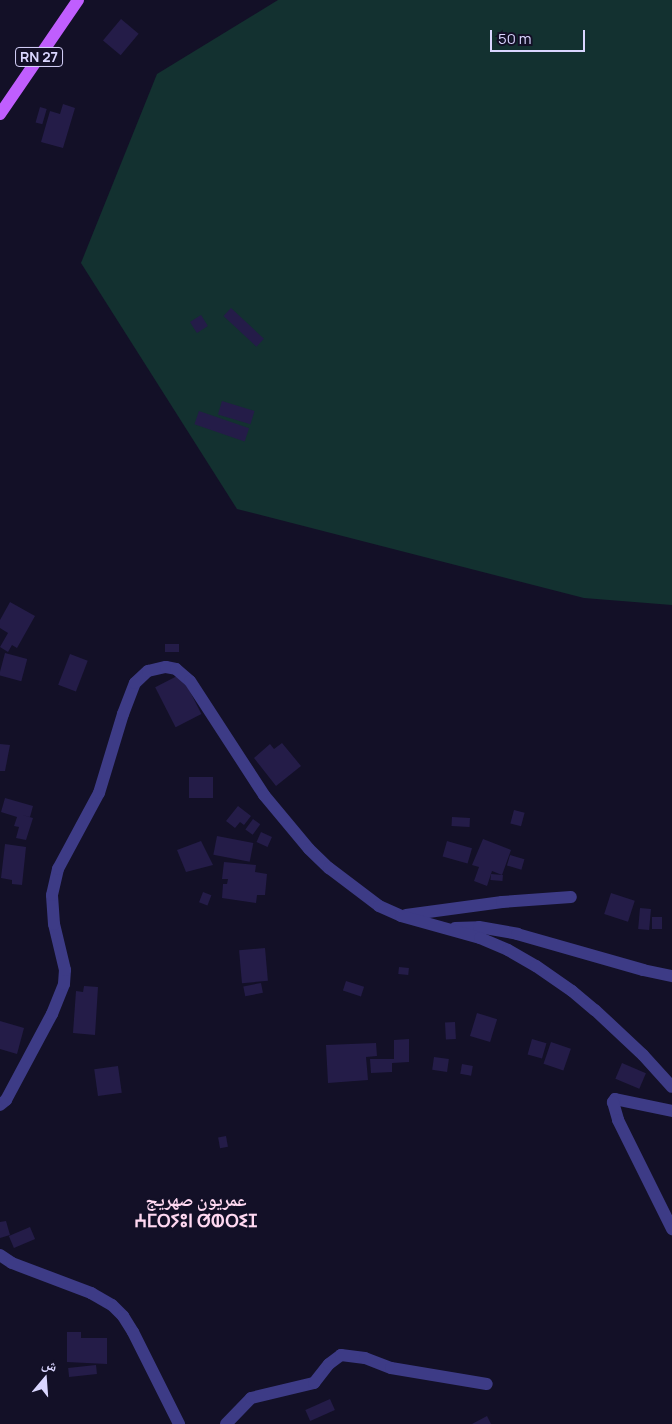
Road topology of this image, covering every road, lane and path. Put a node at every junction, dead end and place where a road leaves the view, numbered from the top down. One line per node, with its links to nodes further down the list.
1 (78, 0): 2 (main road, RN 27)
2 (0, 114)
3 (571, 897): 4 (street)
4 (401, 916): 5 (street); 8 (street)
5 (445, 928): 6 (street); 7 (street)
6 (672, 976)
7 (672, 1087)
8 (0, 1105)
9 (672, 1111): 10 (street)
10 (672, 1230)
11 (0, 1256): 12 (street); 14 (street)
12 (0, 1262)
13 (487, 1384): 15 (street)
14 (179, 1424)
15 (226, 1424)

